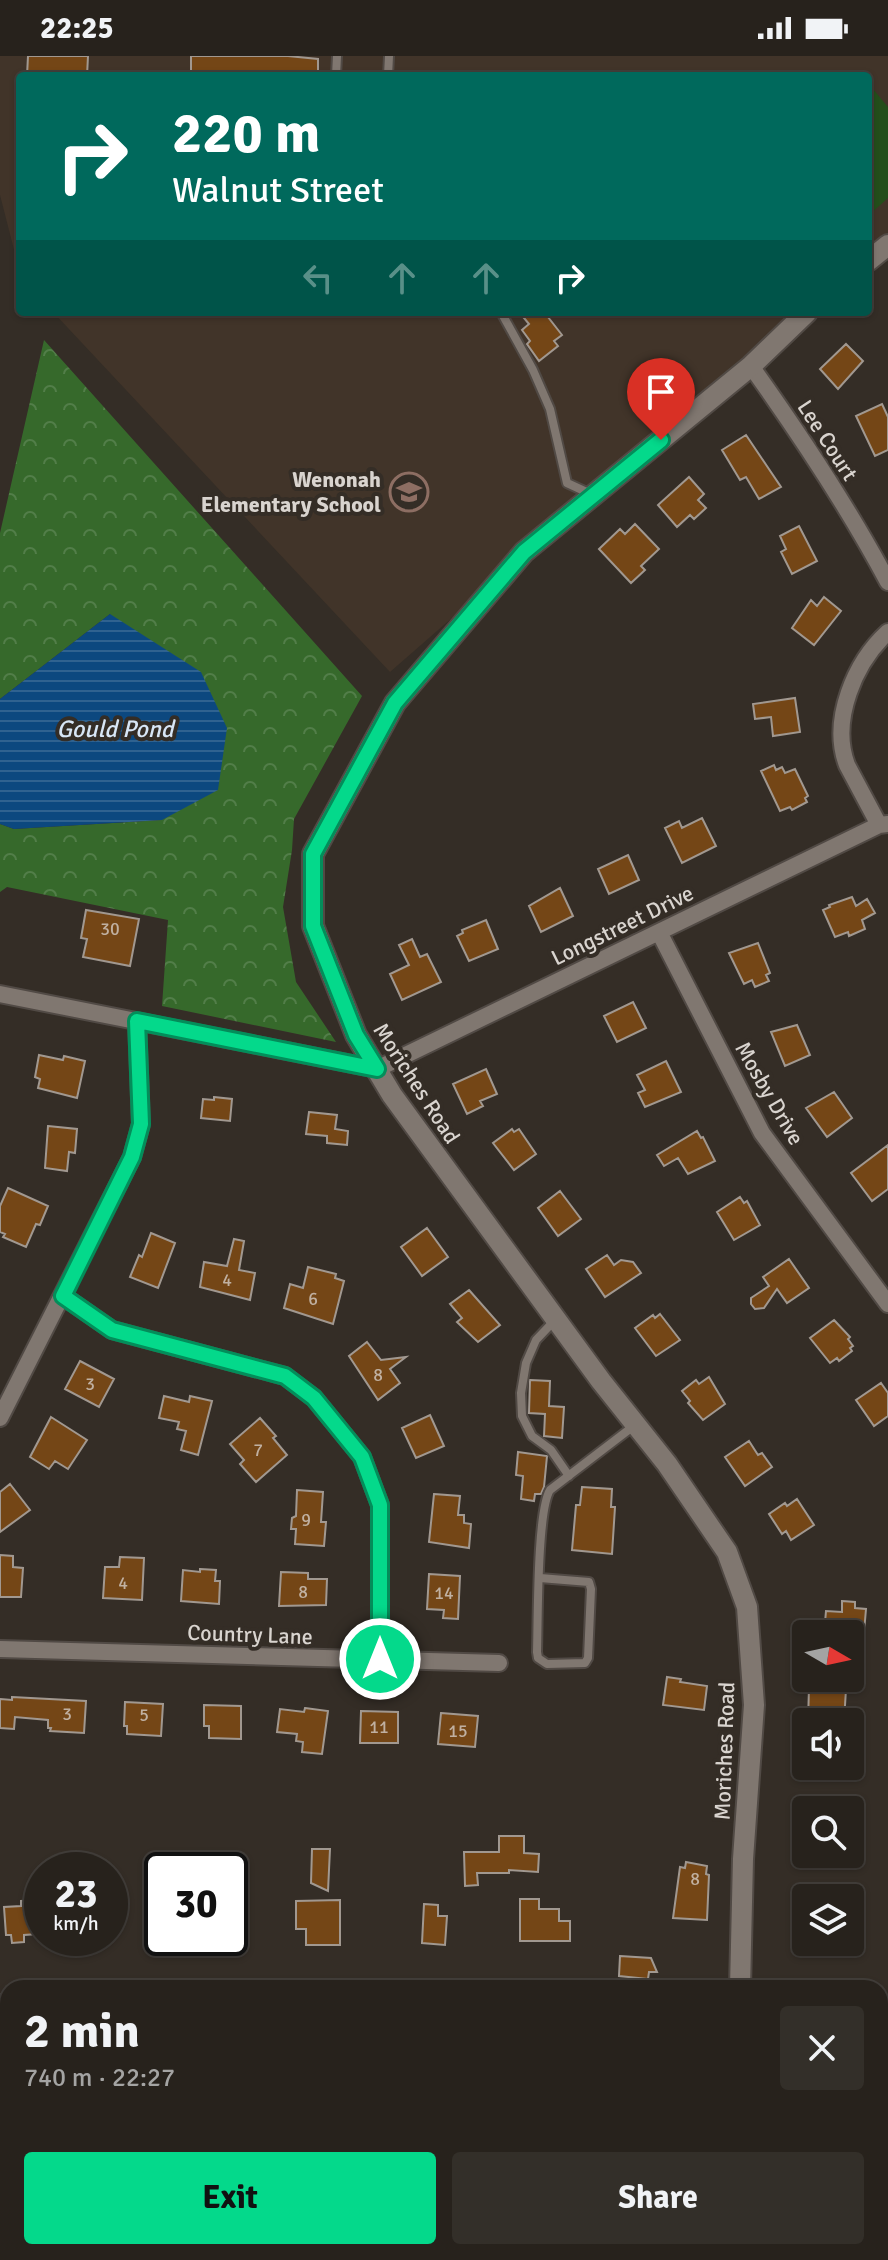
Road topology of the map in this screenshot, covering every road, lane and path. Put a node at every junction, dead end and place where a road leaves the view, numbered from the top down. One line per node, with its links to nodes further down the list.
1 (888, 245): 2 (street)
2 (872, 258)
3 (503, 316): 6 (lane)
4 (802, 316): 5 (street, Moriches Road)
5 (751, 366): 6 (street, Moriches Road); 7 (street, Lee Court)
6 (593, 495): 13 (street, Moriches Road)
7 (888, 582)
8 (888, 632): 9 (street)
9 (883, 824): 10 (street, Longstreet Drive)
10 (659, 932): 13 (street, Longstreet Drive); 15 (street, Mosby Drive)
11 (0, 994): 12 (street)
12 (137, 1021): 13 (street); 14 (street)
13 (377, 1069): 16 (street, Moriches Road)
14 (63, 1296): 17 (street); 22 (street)
15 (888, 1304)
16 (555, 1320): 18 (street, Moriches Road); 19 (lane)
17 (0, 1418)
18 (636, 1424): 19 (lane); 24 (street, Moriches Road)
19 (569, 1476): 20 (lane)
20 (540, 1578): 20 (lane)
21 (0, 1649): 22 (street, Country Lane)
22 (380, 1659): 23 (street, Country Lane)
23 (499, 1663)
24 (740, 1980)

